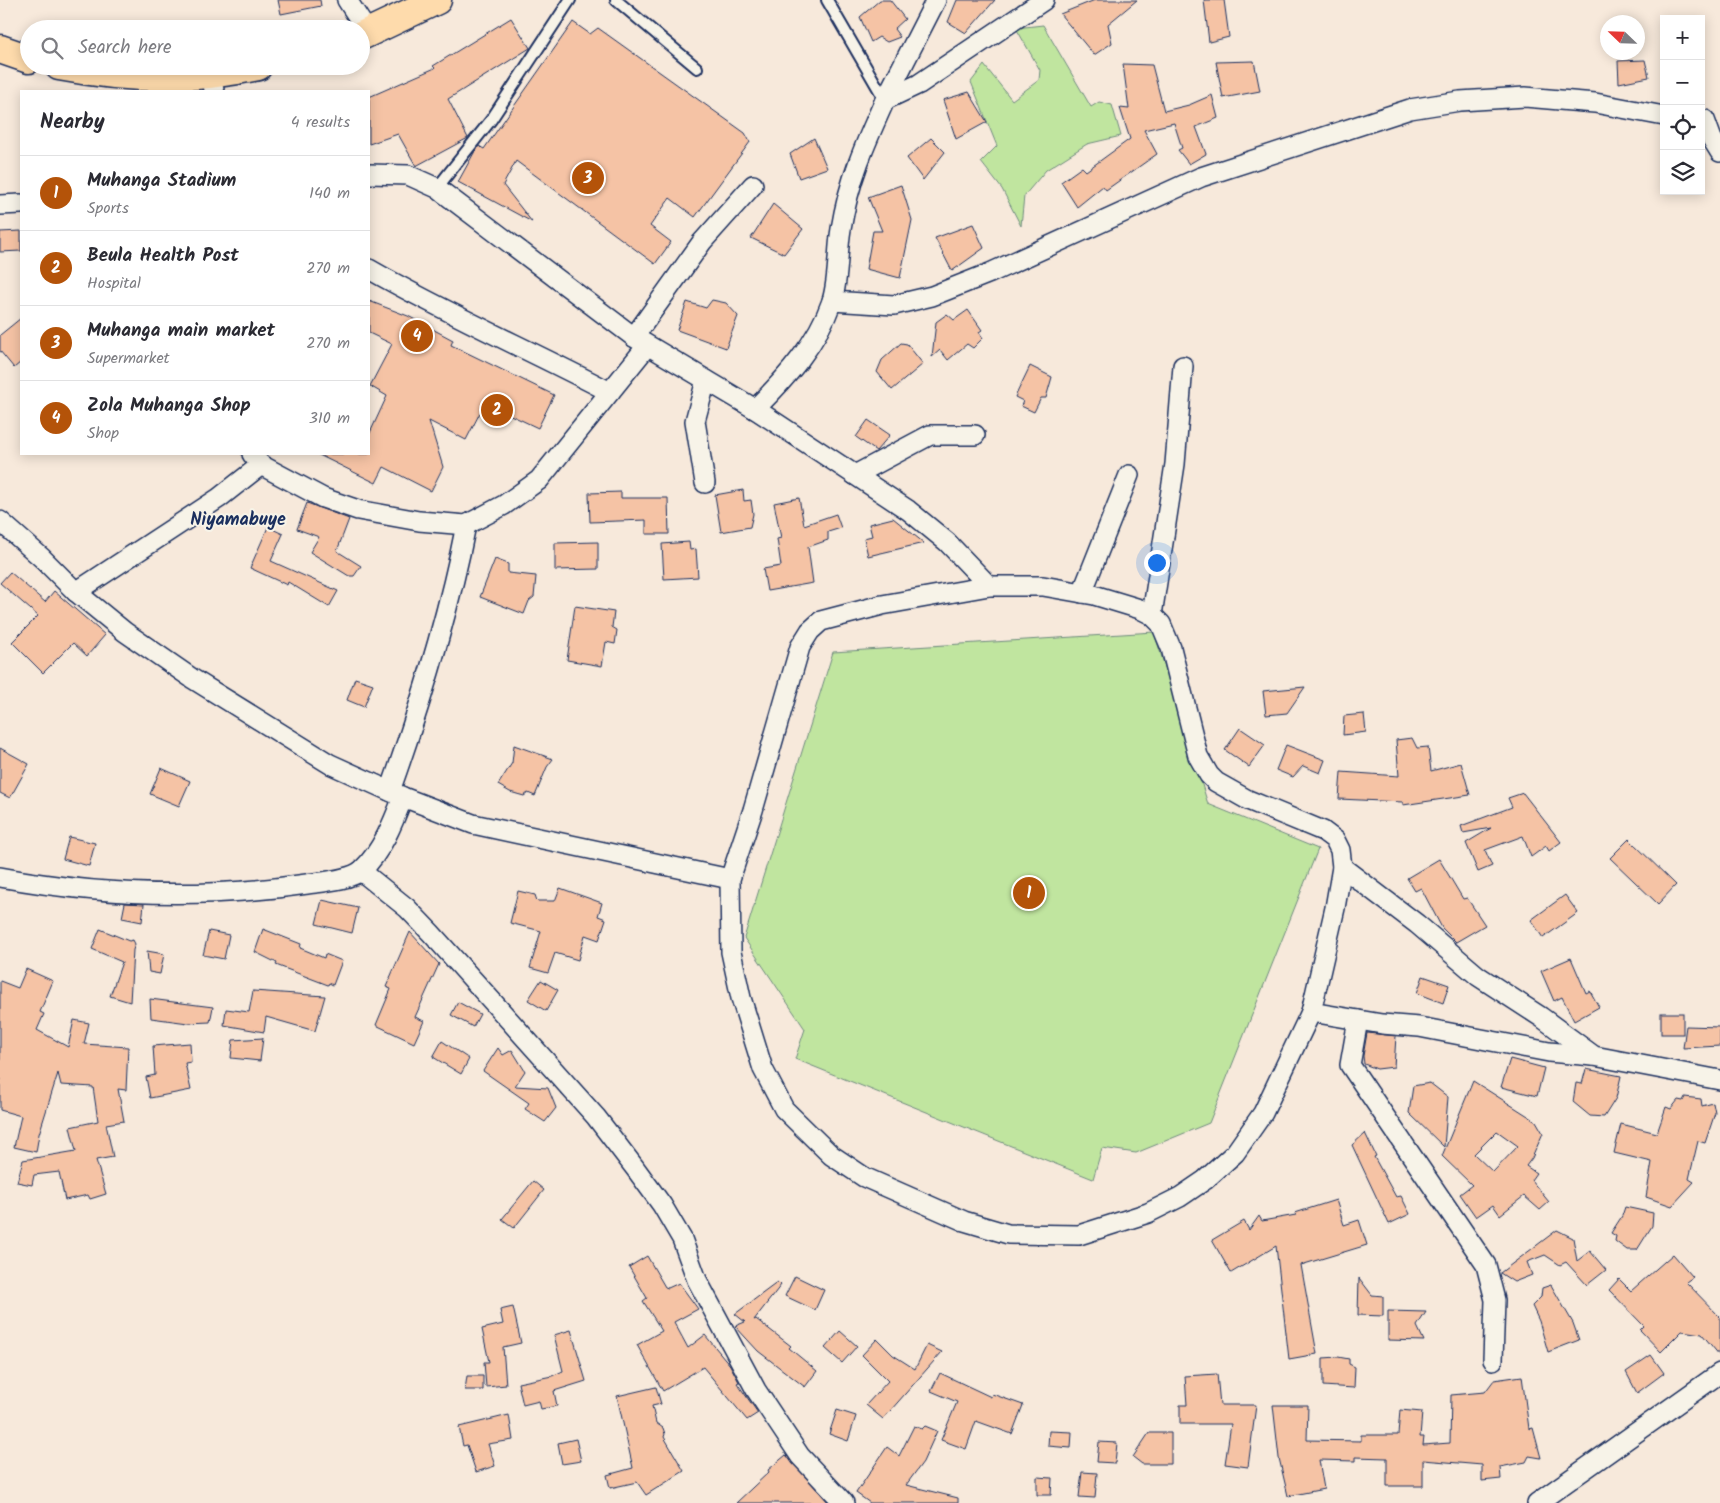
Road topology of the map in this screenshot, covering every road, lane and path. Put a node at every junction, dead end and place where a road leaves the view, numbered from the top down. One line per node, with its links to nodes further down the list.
1 (346, 0): 8 (street)
2 (437, 0): 9 (highway)
3 (570, 0): 22 (lane)
4 (616, 0): 12 (lane)
5 (826, 0): 16 (lane)
6 (936, 0): 16 (street)
7 (1044, 0): 16 (street)
8 (357, 20)
9 (370, 33)
10 (0, 50): 11 (highway)
11 (20, 56)
12 (697, 68)
13 (105, 75): 15 (highway)
14 (233, 75): 15 (highway)
15 (213, 82)
16 (885, 100): 26 (street)
17 (1660, 115): 26 (street)
18 (1709, 120): 19 (street)
19 (1720, 152)
20 (370, 174): 22 (street)
21 (753, 185): 27 (street)
22 (437, 188): 27 (street)
23 (20, 204): 24 (street)
24 (0, 205)
25 (370, 270): 30 (street)
26 (832, 301): 31 (street)
27 (641, 341): 29 (street); 30 (street)
28 (1183, 366): 42 (street)
29 (706, 380): 31 (street); 36 (street)
30 (610, 392): 38 (street)
31 (755, 409): 34 (street)
32 (975, 435): 34 (street)
33 (256, 460): 38 (street); 40 (street)
34 (855, 475): 39 (street)
35 (1129, 475): 41 (street)
36 (705, 483)
37 (0, 522): 40 (street)
38 (466, 525): 43 (street)
39 (989, 586): 41 (street); 47 (street)
40 (76, 592): 43 (street)
41 (1082, 593): 42 (street)
42 (1152, 615): 44 (street)
43 (396, 794): 45 (street); 47 (street)
44 (1342, 867): 48 (street); 50 (street)
45 (361, 871): 46 (street); 54 (street)
46 (0, 877)
47 (730, 879): 48 (street)
48 (1311, 1012): 49 (street)
49 (1358, 1020): 50 (street); 52 (street)
50 (1594, 1056): 51 (street)
51 (1720, 1080)
52 (1492, 1360)
53 (1720, 1373): 55 (street)
54 (844, 1503)
55 (1537, 1503)

